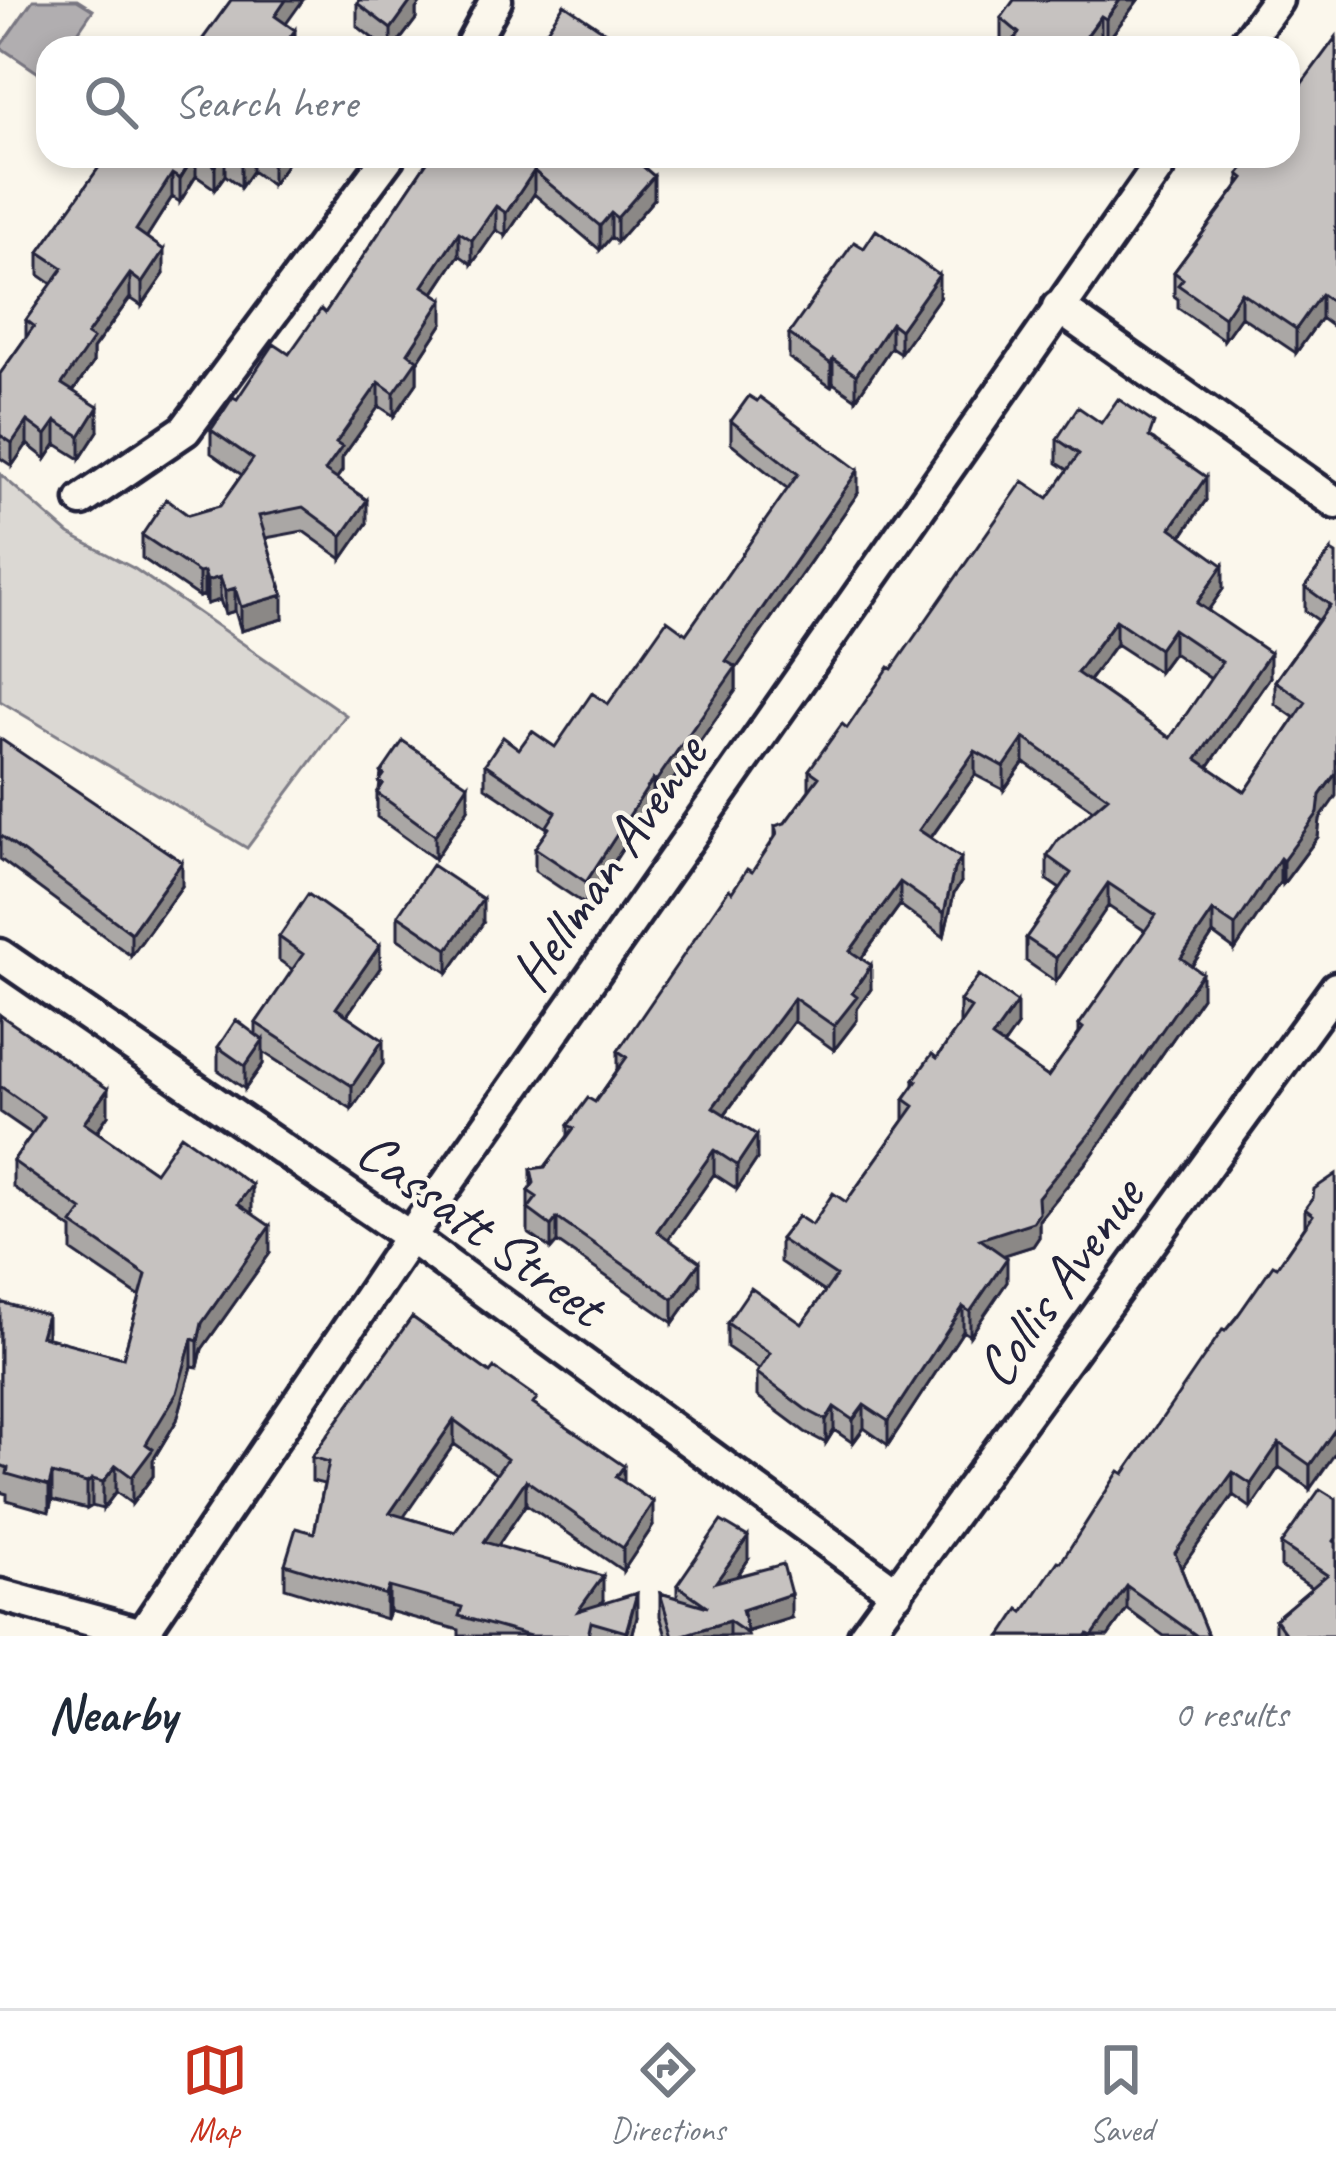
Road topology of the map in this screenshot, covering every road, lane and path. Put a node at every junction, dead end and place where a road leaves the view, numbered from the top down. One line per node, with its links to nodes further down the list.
1 (496, 0): 3 (street)
2 (1276, 0): 4 (street)
3 (476, 36)
4 (1251, 36)
5 (380, 168): 8 (street)
6 (1157, 168): 7 (street, Hellman Avenue)
7 (1058, 307): 9 (street); 12 (street, Hellman Avenue)
8 (82, 500)
9 (1336, 503)
10 (0, 955): 12 (street, Cassatt Street)
11 (1336, 988): 13 (street, Collis Avenue)
12 (410, 1238): 13 (street, Cassatt Street); 15 (street, Hellman Avenue)
13 (897, 1593): 16 (street, Collis Avenue)
14 (0, 1595): 15 (street)
15 (146, 1635)
16 (864, 1636)

